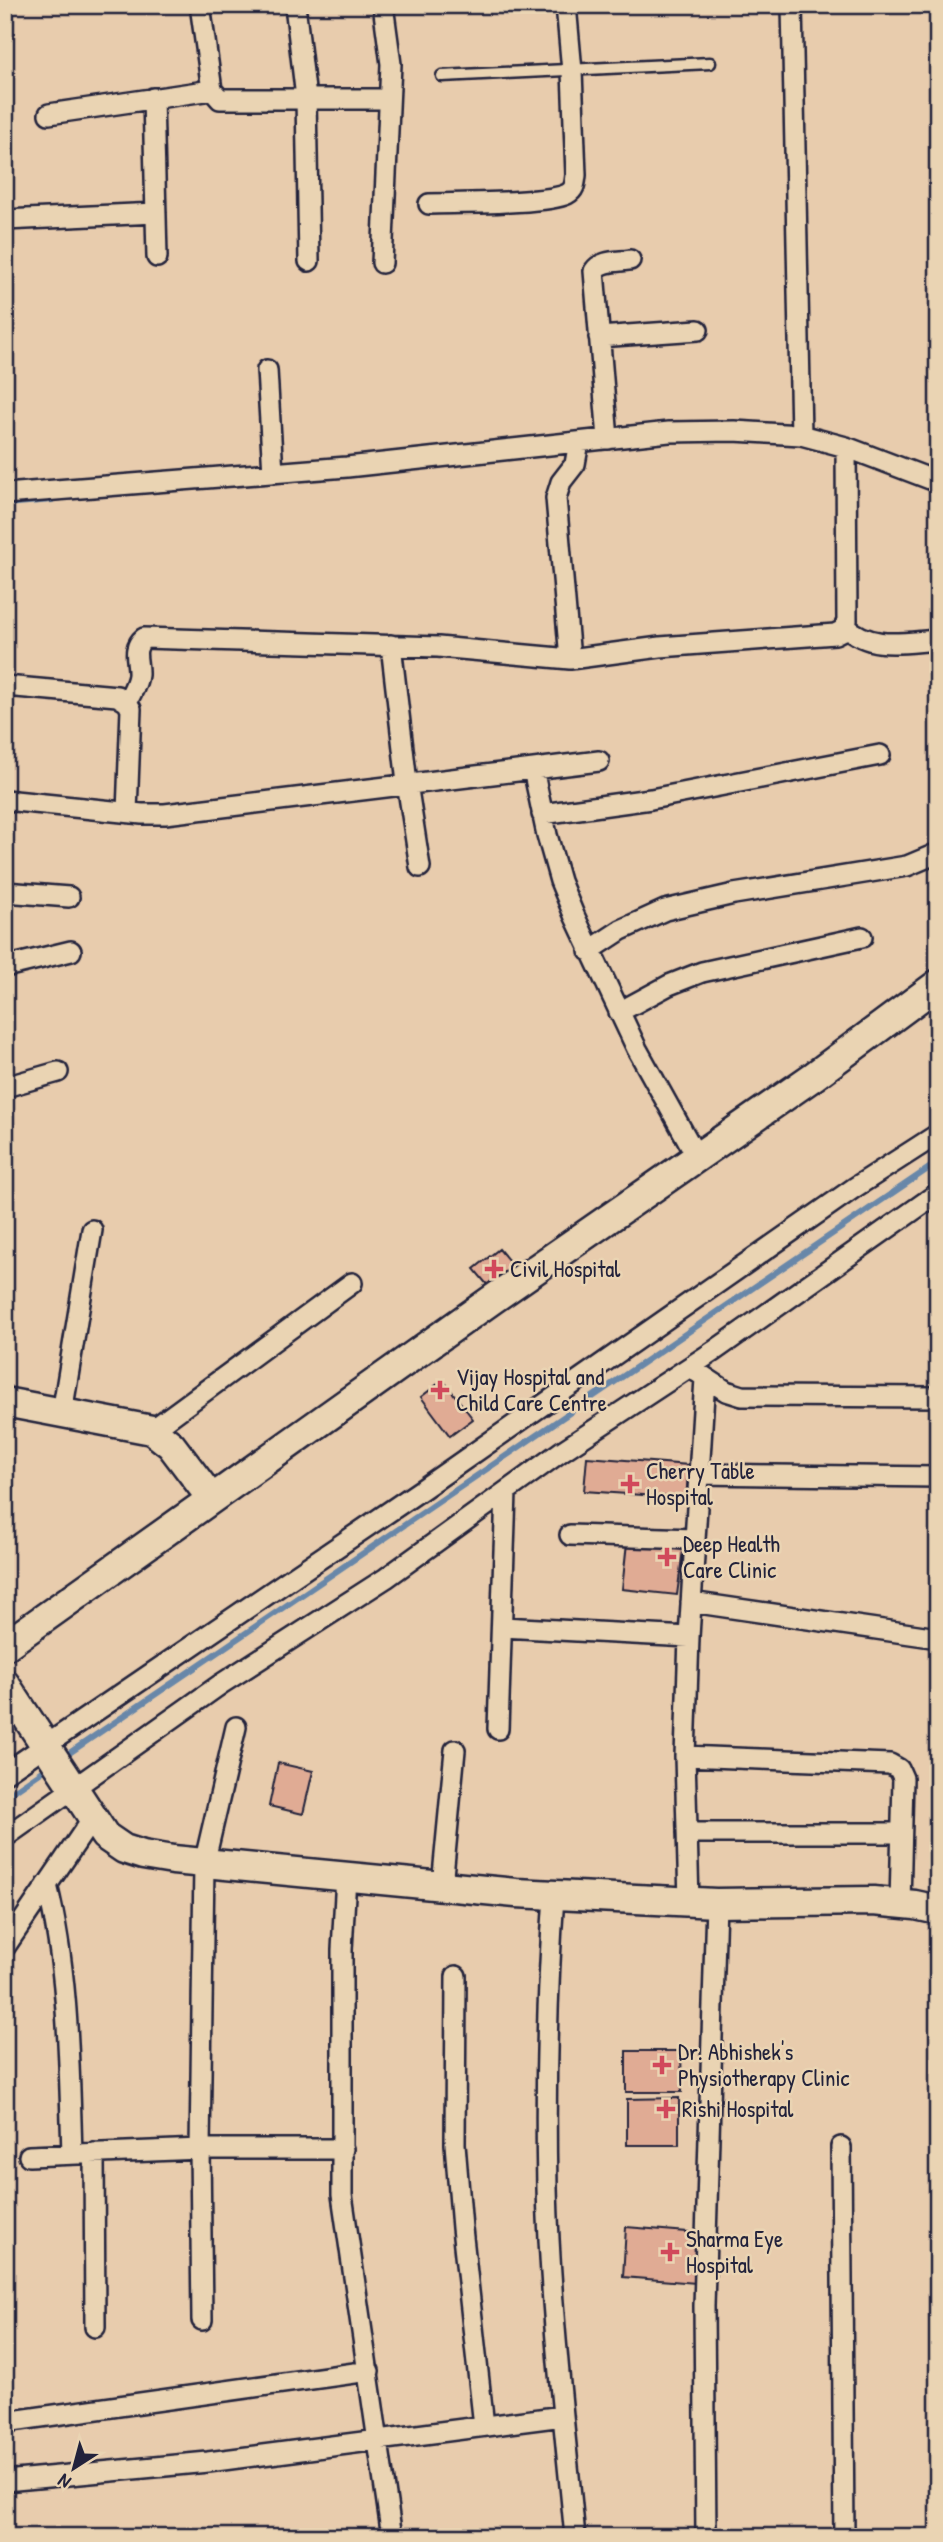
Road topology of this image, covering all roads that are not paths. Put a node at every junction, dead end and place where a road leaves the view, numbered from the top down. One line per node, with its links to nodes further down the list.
1 (200, 5): 9 (street)
2 (295, 5): 11 (street)
3 (383, 5): 12 (street)
4 (566, 5): 7 (street)
5 (792, 5): 24 (street)
6 (710, 63): 7 (lane)
7 (572, 71): 8 (lane); 14 (street)
8 (442, 76)
9 (212, 90): 10 (street); 11 (street)
10 (153, 98): 13 (street); 15 (street)
11 (306, 98): 12 (street); 19 (street)
12 (389, 99): 20 (street)
13 (49, 114)
14 (429, 204)
15 (156, 213): 16 (street); 17 (street)
16 (5, 220)
17 (157, 257)
18 (630, 260): 22 (street)
19 (309, 261)
20 (382, 263)
21 (698, 330): 22 (street)
22 (599, 337): 25 (street)
23 (267, 370): 28 (street)
24 (801, 435): 25 (street); 27 (street)
25 (608, 439): 26 (street)
26 (579, 442): 28 (street); 34 (street)
27 (846, 447): 29 (street); 31 (street)
28 (273, 473): 30 (street)
29 (938, 482)
30 (5, 494)
31 (845, 626): 32 (street); 34 (street)
32 (938, 640)
33 (391, 645): 34 (street); 36 (street); 40 (street)
34 (570, 659)
35 (5, 686): 36 (street)
36 (127, 702): 42 (street)
37 (880, 755): 43 (street)
38 (600, 761): 39 (street)
39 (533, 769): 40 (street); 43 (street)
40 (407, 783): 42 (street); 45 (street)
41 (5, 800): 42 (street)
42 (127, 812)
43 (542, 814): 50 (street)
44 (938, 853): 50 (street)
45 (420, 867)
46 (5, 892): 47 (street)
47 (69, 897)
48 (862, 937): 53 (street)
49 (71, 951): 51 (street)
50 (589, 951): 53 (street)
51 (5, 967)
52 (938, 984): 57 (street)
53 (619, 1012): 57 (street)
54 (58, 1072): 55 (street)
55 (5, 1087)
56 (938, 1134): 82 (street)
57 (697, 1157): 69 (street)
58 (938, 1193): 61 (street)
59 (92, 1230): 64 (street)
60 (352, 1283): 65 (street)
61 (698, 1372): 62 (street); 66 (street); 68 (street)
62 (938, 1397)
63 (5, 1402): 64 (street)
64 (62, 1413): 65 (street)
65 (152, 1430): 69 (street)
66 (699, 1474): 67 (street); 71 (street)
67 (938, 1477)
68 (506, 1492): 73 (street); 82 (street)
69 (211, 1498): 76 (street)
70 (570, 1535): 71 (street)
71 (695, 1539): 72 (street)
72 (691, 1602): 74 (street); 75 (street)
73 (502, 1627): 74 (street); 79 (street)
74 (689, 1637): 81 (street)
75 (938, 1638)
76 (5, 1646)
77 (5, 1684): 82 (street)
78 (236, 1727): 88 (street)
79 (498, 1729)
80 (455, 1750): 91 (street)
81 (685, 1756): 85 (street); 86 (street)
82 (58, 1763): 83 (street); 84 (street); 87 (street)
83 (5, 1773)
84 (92, 1819): 88 (street); 90 (street)
85 (687, 1833): 86 (street); 93 (street)
86 (901, 1833): 94 (street)
87 (5, 1836)
88 (204, 1864): 89 (street); 99 (street)
89 (346, 1876): 91 (street); 100 (street)
90 (47, 1885): 96 (street); 102 (street)
91 (442, 1886): 92 (street)
92 (554, 1896): 93 (street); 107 (street)
93 (703, 1903): 94 (street); 114 (street)
94 (900, 1904): 95 (street)
95 (938, 1910)
96 (5, 1947)
97 (456, 1976): 109 (street)
98 (841, 2147): 115 (street)
99 (200, 2149): 100 (street); 101 (street); 104 (street)
100 (342, 2149): 106 (street)
101 (94, 2153): 102 (street); 105 (street)
102 (72, 2154): 103 (street)
103 (29, 2156)
104 (202, 2320)
105 (95, 2326)
106 (369, 2371): 108 (street); 110 (street)
107 (563, 2416): 109 (street); 113 (street)
108 (5, 2422)
109 (484, 2426): 110 (street)
110 (379, 2439): 111 (street); 112 (street)
111 (5, 2481)
112 (392, 2537)
113 (575, 2537)
114 (706, 2537)
115 (844, 2537)

